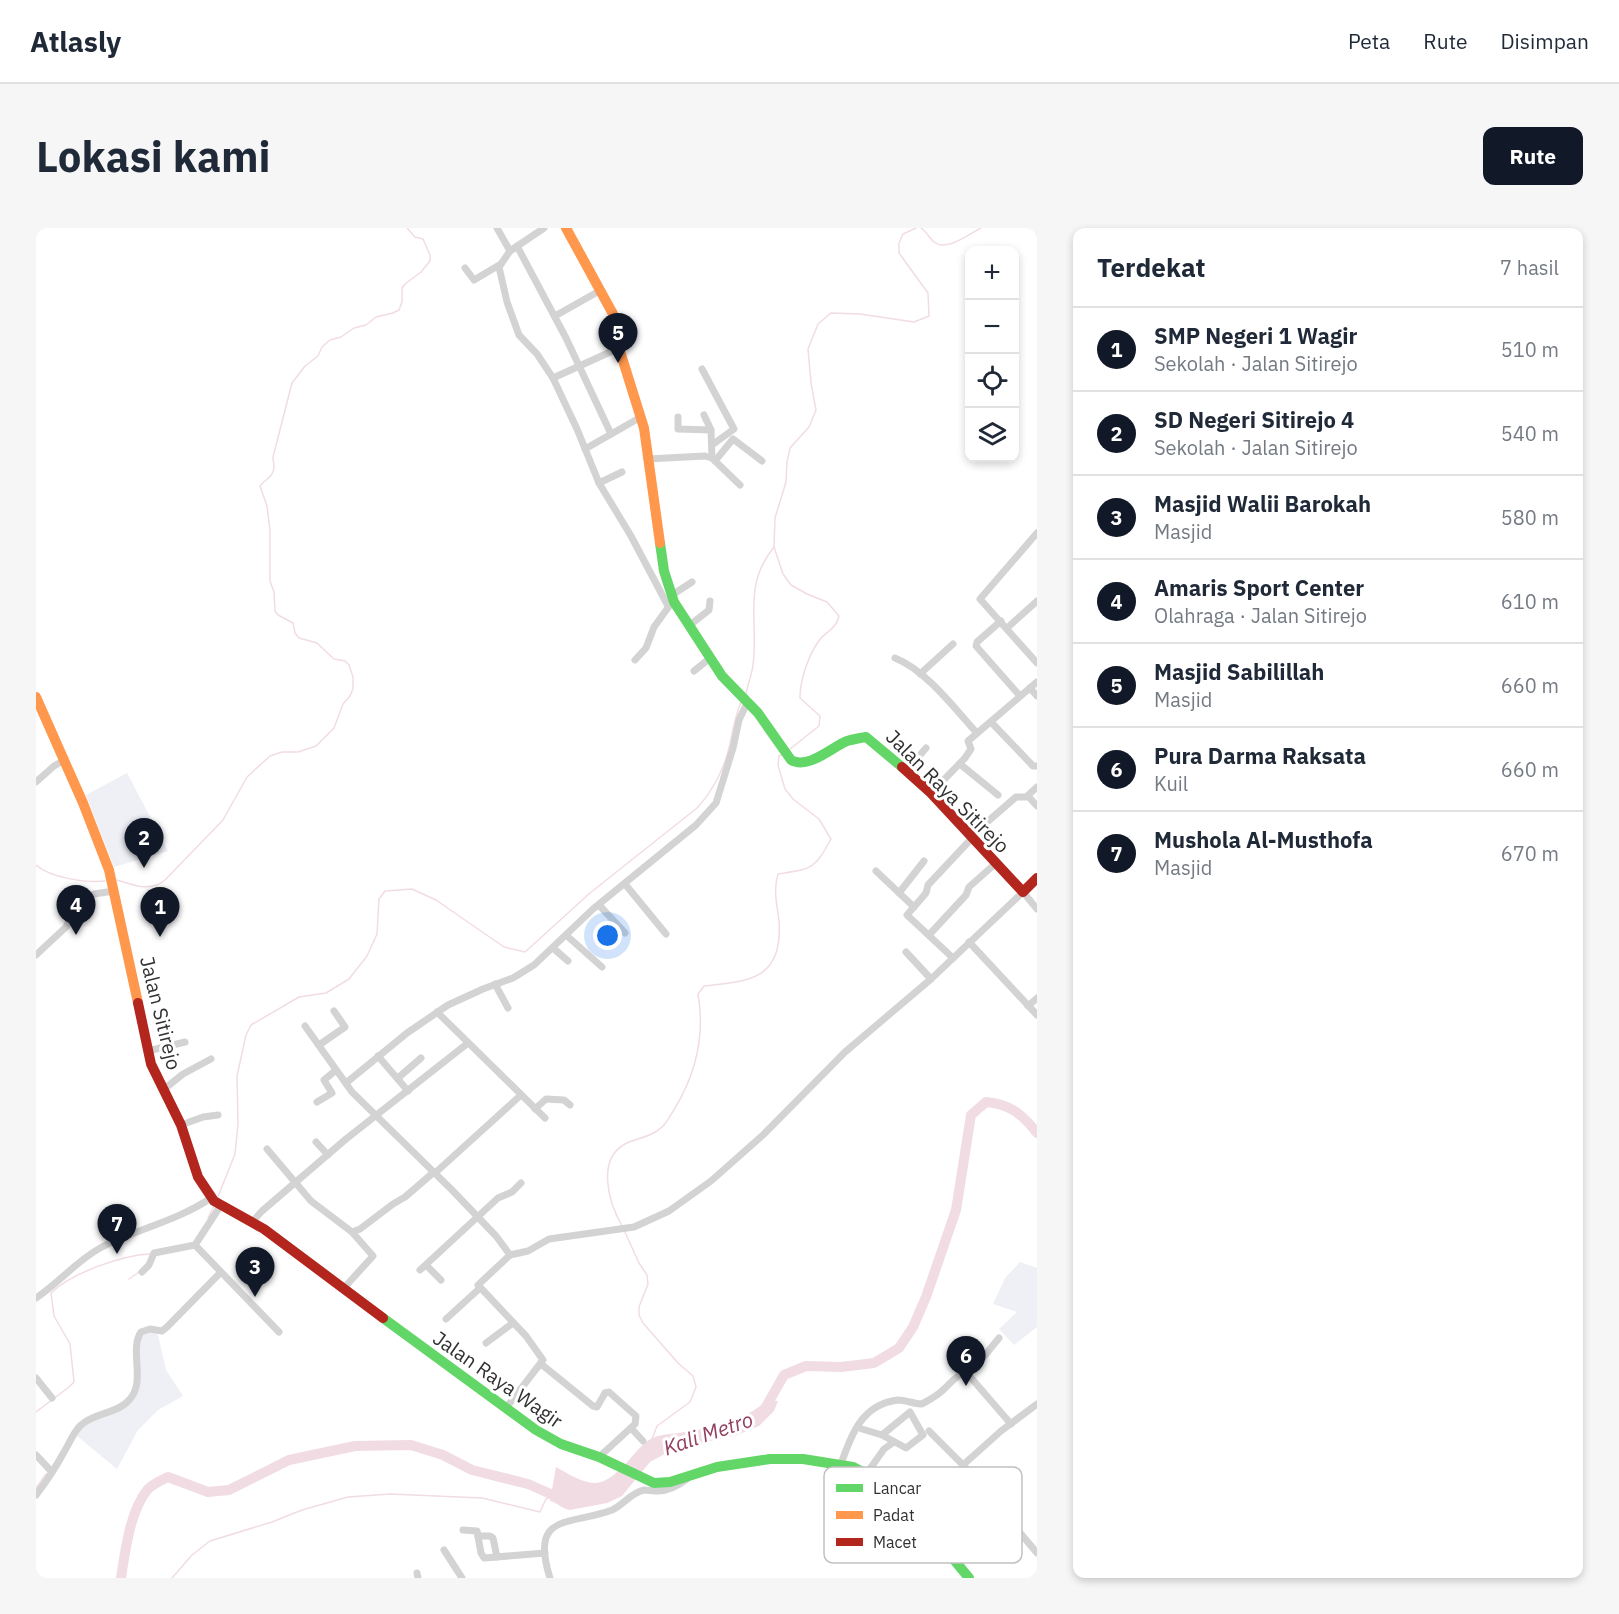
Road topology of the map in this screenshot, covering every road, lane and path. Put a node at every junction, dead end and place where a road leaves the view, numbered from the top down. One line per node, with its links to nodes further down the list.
1 (497, 228): 5 (street)
2 (544, 228): 4 (street)
3 (566, 228): 8 (main road)
4 (517, 246): 5 (street); 9 (street)
5 (510, 251): 6 (street)
6 (501, 264): 7 (street); 13 (street)
7 (465, 268)
8 (601, 290): 9 (street); 10 (main road)
9 (555, 316): 11 (street)
10 (619, 348): 11 (street); 15 (main road)
11 (578, 365): 13 (street); 18 (street)
12 (702, 369): 19 (street)
13 (553, 378): 20 (street)
14 (704, 415): 17 (street)
15 (640, 417): 18 (street); 21 (main road)
16 (678, 417): 17 (street)
17 (711, 430): 19 (street)
18 (611, 434): 20 (street)
19 (712, 445): 22 (street)
20 (585, 449): 25 (street)
21 (647, 459): 22 (street); 29 (main road)
22 (714, 460): 23 (street); 26 (street)
23 (762, 461)
24 (622, 472): 25 (street)
25 (599, 483): 29 (street)
26 (740, 485)
27 (1037, 533): 32 (street)
28 (692, 582): 29 (street)
29 (671, 601): 33 (main road); 37 (street)
30 (710, 601): 33 (street)
31 (1037, 601): 32 (street)
32 (1004, 625): 38 (street); 43 (street)
33 (690, 626): 35 (main road)
34 (953, 644): 40 (street)
35 (710, 657): 39 (street); 45 (main road)
36 (895, 658): 40 (street)
37 (635, 660)
38 (1037, 663)
39 (694, 671)
40 (920, 674): 48 (street)
41 (1037, 682): 42 (street)
42 (1030, 688): 43 (street); 44 (street)
43 (1020, 696): 47 (street)
44 (1037, 696)
45 (744, 700): 53 (main road, Jalan Raya Sitirejo); 65 (street)
46 (37, 704): 50 (main road, Jalan Sitirejo)
47 (991, 722): 48 (street); 52 (street)
48 (977, 733): 51 (street)
49 (926, 748): 53 (street)
50 (63, 761): 54 (street); 66 (main road, Jalan Sitirejo)
51 (960, 764): 56 (street); 57 (street)
52 (1037, 766)
53 (906, 771): 56 (main road, Jalan Raya Sitirejo)
54 (36, 782)
55 (1037, 787): 58 (street)
56 (931, 793): 60 (main road, Jalan Raya Sitirejo)
57 (998, 795)
58 (1029, 796): 59 (street); 60 (street)
59 (1037, 806)
60 (971, 837): 62 (main road, Jalan Raya Sitirejo); 70 (street)
61 (924, 861): 68 (street)
62 (996, 863): 67 (main road, Jalan Raya Sitirejo); 75 (street)
63 (876, 871): 68 (street)
64 (1037, 878): 67 (main road)
65 (625, 884): 69 (street); 73 (street)
66 (114, 891): 79 (street); 95 (main road, Jalan Sitirejo)
67 (1023, 892): 71 (street); 76 (street)
68 (899, 893): 70 (street)
69 (599, 905): 72 (street); 74 (street)
70 (914, 907): 75 (street)
71 (1037, 909)
72 (625, 933)
73 (666, 934)
74 (566, 935): 77 (street); 82 (street)
75 (929, 935): 80 (street)
76 (969, 942): 80 (street); 86 (street)
77 (553, 948): 81 (street); 84 (street)
78 (906, 952): 83 (street)
79 (36, 955)
80 (952, 958): 83 (street)
81 (568, 961)
82 (602, 967)
83 (931, 979): 123 (street)
84 (495, 984): 87 (street); 89 (street)
85 (1037, 998): 86 (street)
86 (1028, 1006): 90 (street)
87 (508, 1008)
88 (334, 1011): 94 (street)
89 (437, 1012): 93 (street); 96 (street)
90 (1037, 1015)
91 (305, 1026): 94 (street)
92 (185, 1042): 95 (street)
93 (468, 1043): 103 (street); 104 (street)
94 (319, 1045): 99 (street)
95 (148, 1051): 102 (main road, Jalan Sitirejo)
96 (378, 1056): 100 (street); 101 (street)
97 (421, 1058): 100 (street)
98 (212, 1059): 102 (street)
99 (336, 1070): 101 (street); 105 (street)
100 (398, 1078): 103 (street)
101 (346, 1083): 109 (street)
102 (163, 1090): 111 (main road, Jalan Sitirejo)
103 (408, 1091): 109 (street)
104 (520, 1095): 107 (street); 115 (street)
105 (317, 1102)
106 (570, 1104): 107 (street)
107 (535, 1109): 110 (street)
108 (218, 1115): 111 (street)
109 (375, 1116): 114 (street); 115 (street)
110 (545, 1119)
111 (181, 1125): 118 (main road, Jalan Sitirejo)
112 (316, 1142): 114 (street)
113 (267, 1149): 116 (street)
114 (328, 1155): 116 (street)
115 (434, 1172): 119 (street); 121 (street)
116 (296, 1182): 120 (street); 121 (street)
117 (521, 1183): 119 (street)
118 (216, 1202): 120 (main road, Jalan Raya Wagir); 122 (street); 131 (street)
119 (478, 1217): 123 (street); 124 (street)
120 (252, 1222): 130 (main road, Jalan Raya Wagir)
121 (352, 1232): 130 (street)
122 (195, 1245): 126 (street); 127 (street)
123 (510, 1255): 129 (street)
124 (426, 1264): 125 (street); 128 (street)
125 (420, 1270)
126 (142, 1272)
127 (220, 1273): 134 (street); 155 (street)
128 (441, 1280)
129 (480, 1287): 132 (street); 133 (street)
130 (343, 1289): 142 (main road, Jalan Raya Wagir)
131 (36, 1298)
132 (446, 1318)
133 (513, 1323): 136 (street); 137 (street)
134 (279, 1332)
135 (999, 1338): 138 (street)
136 (486, 1343)
137 (541, 1364): 142 (street); 144 (street)
138 (966, 1372): 143 (street); 151 (street)
139 (36, 1378): 140 (street)
140 (52, 1398)
141 (1037, 1404): 143 (street)
142 (506, 1408): 150 (main road, Jalan Raya Wagir)
143 (1011, 1424): 152 (street)
144 (631, 1428): 148 (street); 150 (street)
145 (862, 1429): 147 (street)
146 (929, 1431): 152 (street)
147 (888, 1438): 147 (street); 154 (street)
148 (643, 1442)
149 (36, 1455): 155 (street)
150 (598, 1457): 156 (main road, Jalan Raya Wagir)
151 (841, 1464): 153 (main road, Jalan Raya Wagir); 156 (main road, Jalan Raya Wagir)
152 (963, 1465)
153 (850, 1467)
154 (871, 1467)
155 (51, 1471): 157 (street)
156 (691, 1476): 162 (street)
157 (36, 1495)
158 (463, 1530): 160 (street)
159 (1022, 1535): 163 (street)
160 (478, 1536): 164 (street); 164 (street)
161 (444, 1550): 166 (street)
162 (545, 1553): 164 (street); 167 (street)
163 (1037, 1553)
164 (497, 1557)
165 (957, 1563): 168 (main road, Jalan Raya Wagir)
166 (462, 1578)
167 (550, 1578)
168 (969, 1578)

